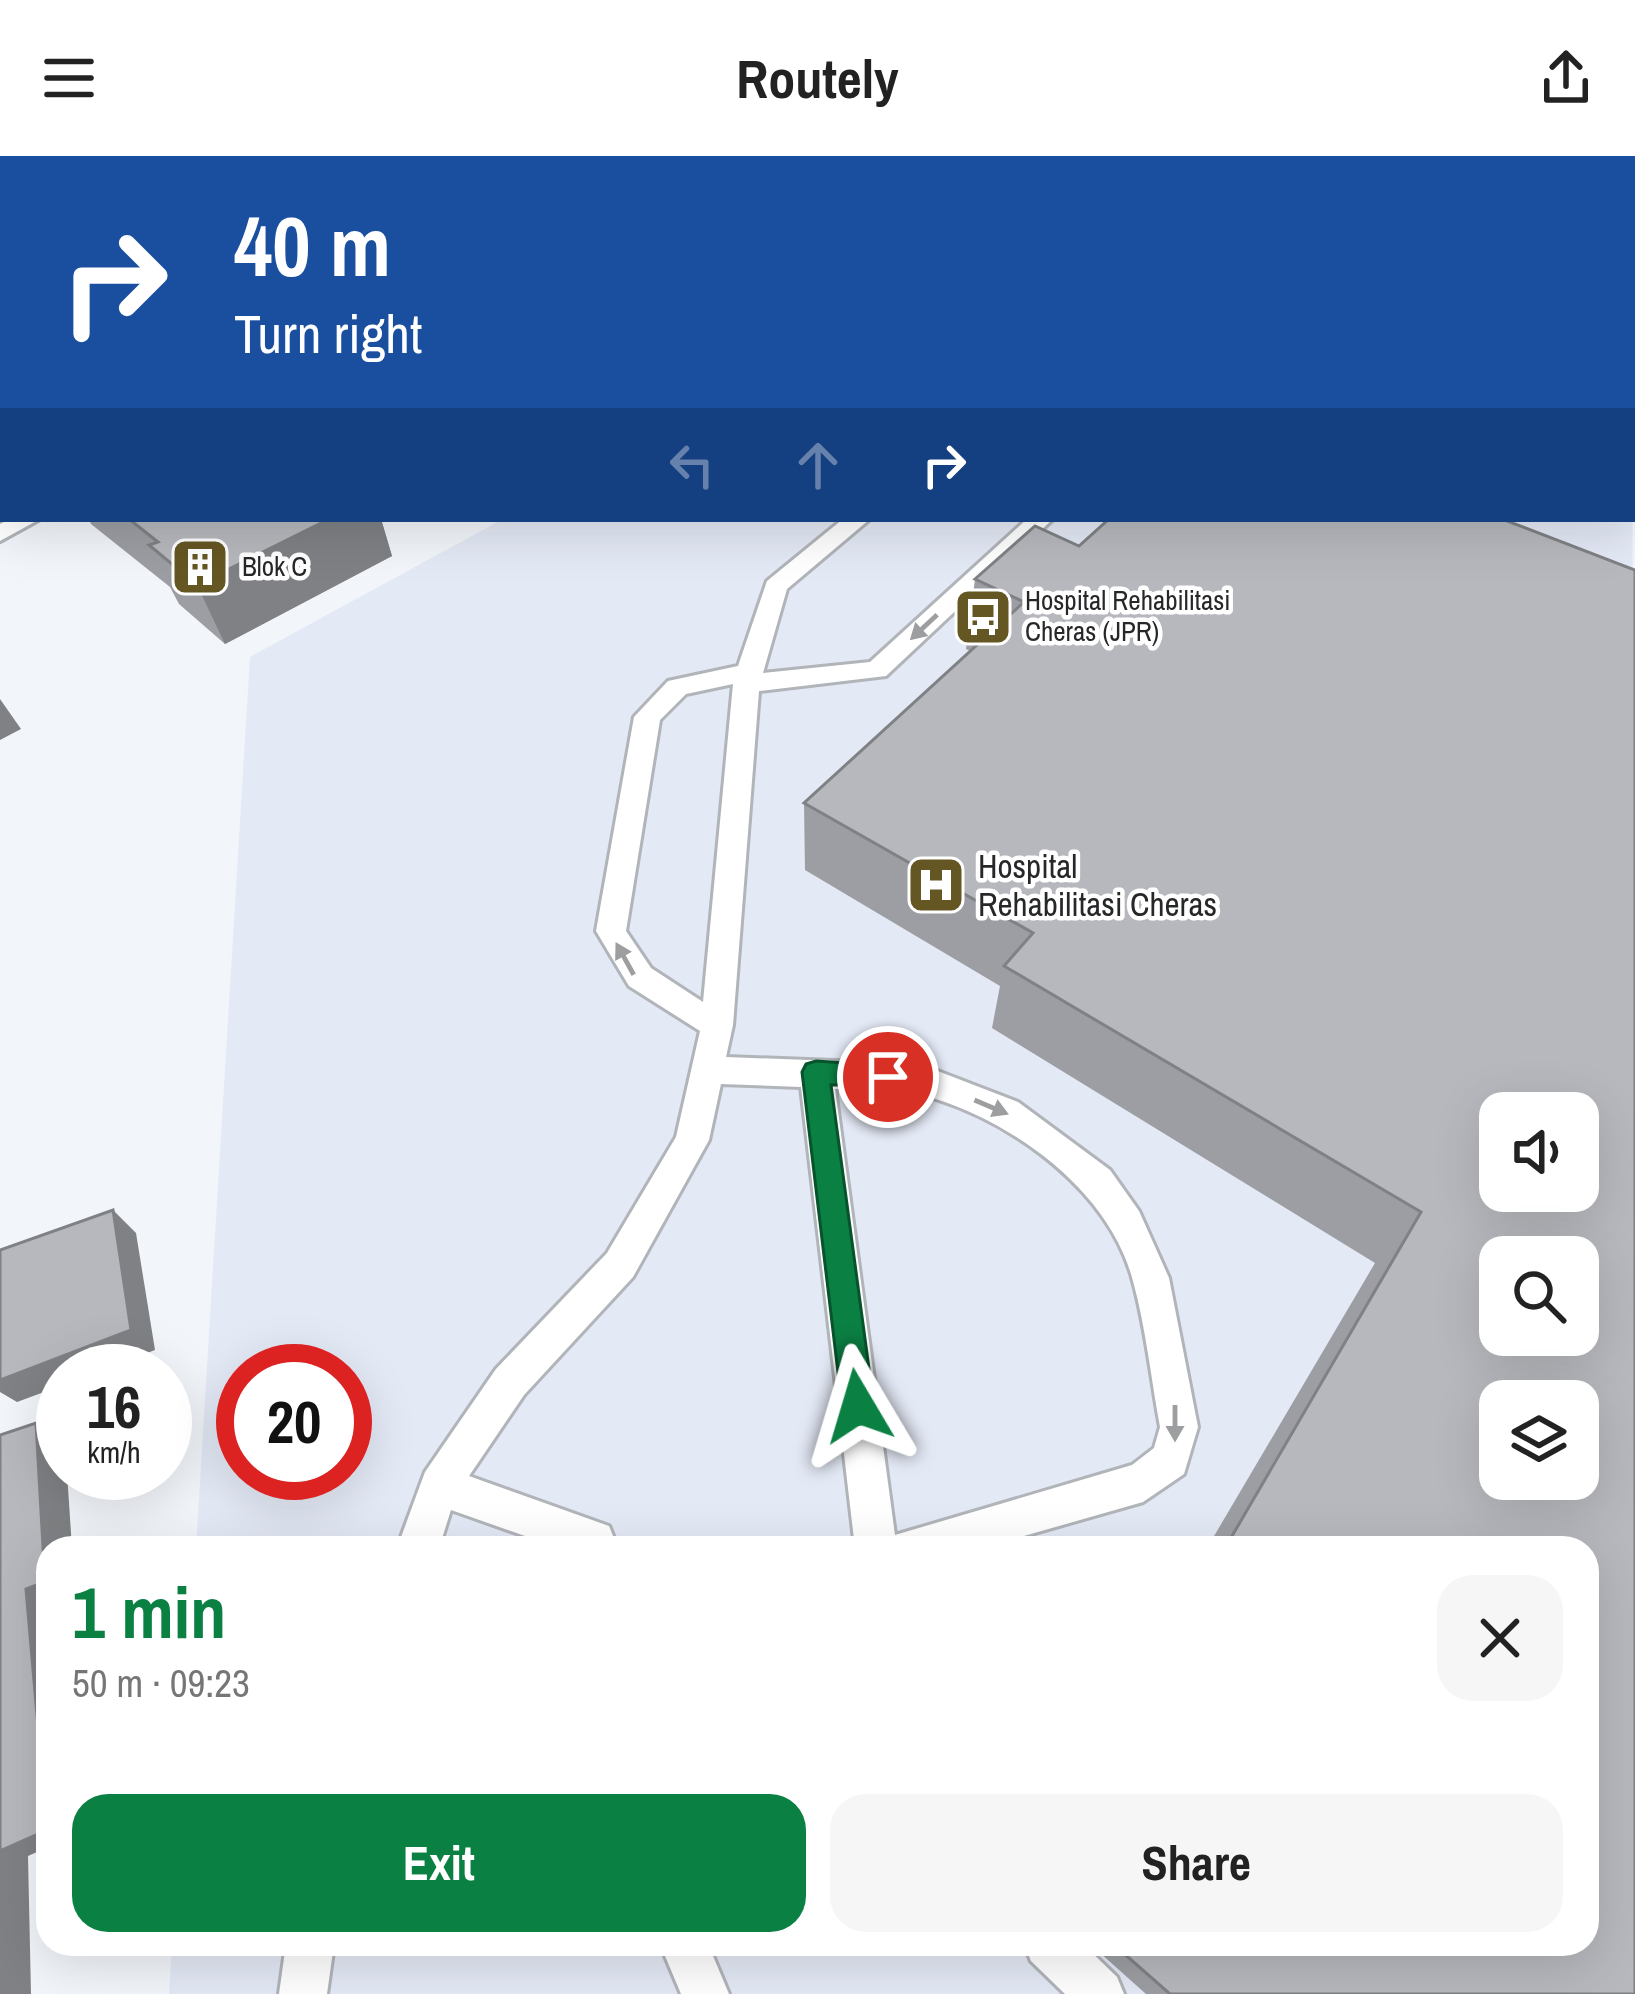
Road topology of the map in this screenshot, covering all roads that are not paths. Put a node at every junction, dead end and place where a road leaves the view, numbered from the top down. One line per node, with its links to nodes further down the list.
1 (854, 522): 3 (lane)
2 (1038, 522): 3 (lane, one-way to 3)
3 (748, 678): 4 (lane); 4 (lane, one-way to 3)
4 (718, 1025): 5 (lane)
5 (711, 1070): 6 (lane); 7 (lane)
6 (816, 1072): 10 (lane); 11 (lane, one-way to 11)
7 (439, 1486): 8 (lane); 9 (lane)
8 (422, 1536)
9 (583, 1536)
10 (874, 1536)
11 (952, 1536)
12 (308, 1956): 15 (lane)
13 (689, 1956): 16 (lane)
14 (1060, 1956): 17 (lane)
15 (303, 1994)
16 (705, 1994)
17 (1100, 1994)

